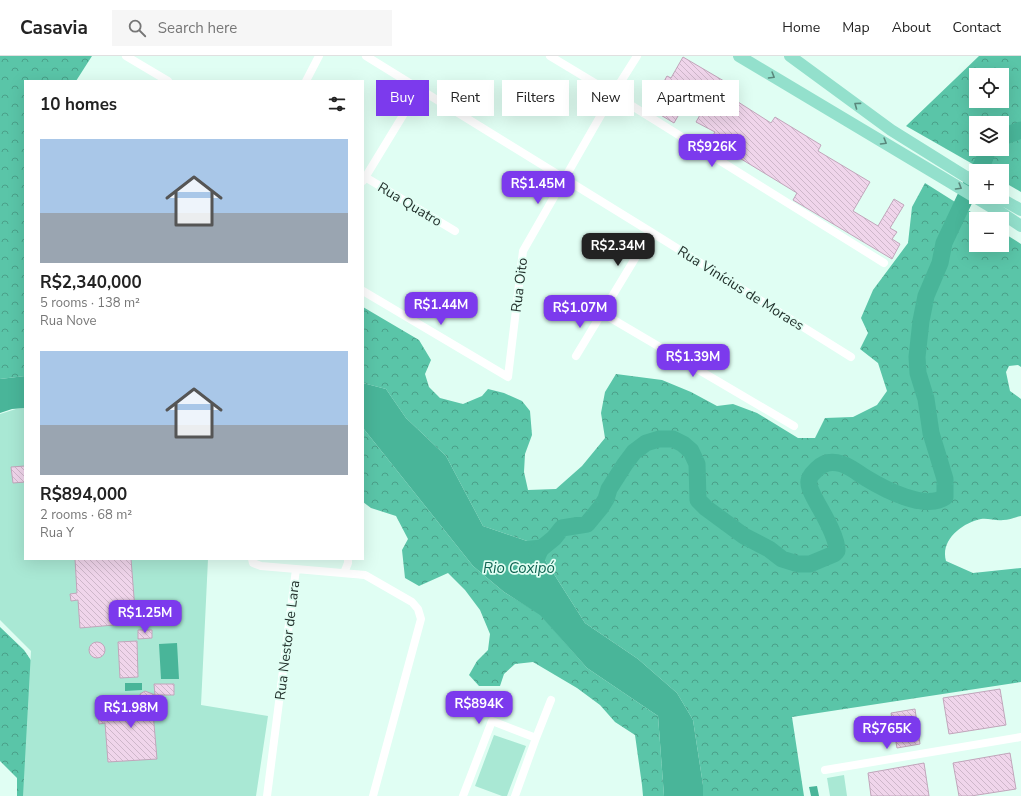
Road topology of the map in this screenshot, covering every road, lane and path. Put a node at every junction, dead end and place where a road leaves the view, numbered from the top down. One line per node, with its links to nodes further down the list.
1 (126, 56): 8 (street)
2 (318, 56): 9 (street)
3 (366, 56): 10 (street, Rua Vinícius de Moraes)
4 (550, 56): 11 (street)
5 (637, 56): 12 (street, Rua Oito)
6 (739, 56): 20 (main road, one-way to 20)
7 (790, 56): 18 (main road, one-way to 7)
8 (166, 80)
9 (306, 80)
10 (405, 80)
11 (590, 80)
12 (622, 80)
13 (429, 95): 17 (street, Rua Vinícius de Moraes)
14 (634, 107): 26 (street)
15 (402, 116): 19 (street)
16 (600, 116): 17 (street, Rua Oito)
17 (564, 178): 25 (street, Rua Vinícius de Moraes); 27 (street, Rua Oito)
18 (969, 178)
19 (364, 179): 24 (street, Rua Quatro)
20 (969, 188)
21 (1002, 204): 22 (main road); 23 (main road)
22 (1021, 210)
23 (1021, 226)
24 (455, 231)
25 (651, 232): 28 (street); 30 (street, Rua Vinícius de Moraes)
26 (884, 263)
27 (364, 292)
28 (602, 312): 29 (street); 31 (street)
29 (576, 356)
30 (851, 357)
31 (794, 426)
32 (252, 560): 34 (street)
33 (348, 560): 35 (street)
34 (296, 569): 35 (street, Rua Nestor de Lara); 40 (street, Rua Nestor de Lara)
35 (344, 573): 41 (street, Rua Nestor de Lara)
36 (551, 700): 38 (street)
37 (1021, 737): 39 (street)
38 (536, 738): 42 (street); 43 (street)
39 (825, 770)
40 (267, 796)
41 (373, 796)
42 (464, 796)
43 (515, 796)

